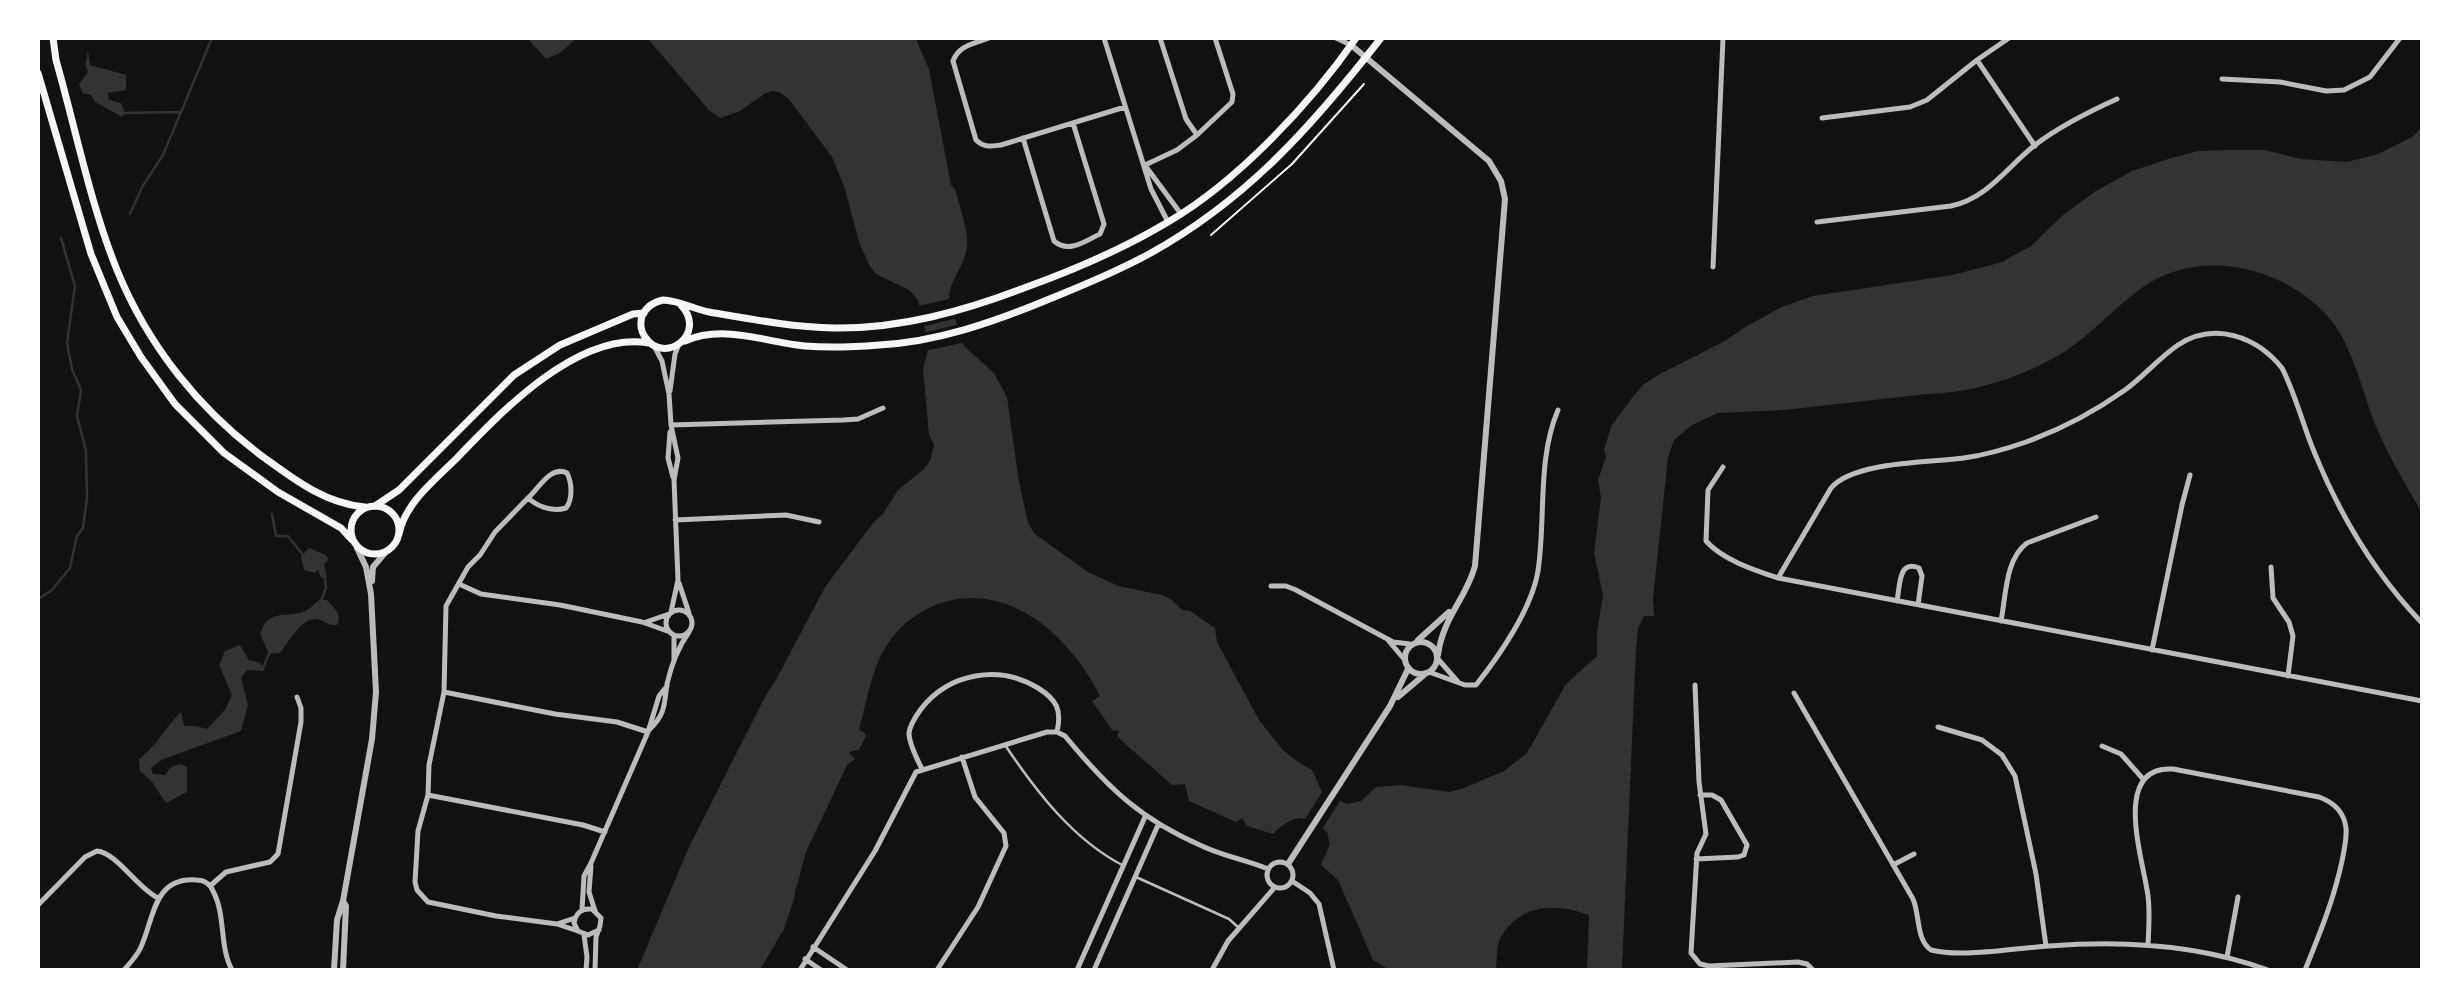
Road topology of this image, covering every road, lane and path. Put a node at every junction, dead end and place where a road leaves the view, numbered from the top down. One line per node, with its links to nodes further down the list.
1 (53, 38): 44 (main road)
2 (989, 38): 22 (street)
3 (1104, 38): 18 (street)
4 (1160, 38): 21 (street)
5 (1215, 38): 21 (street)
6 (1336, 38): 11 (street)
7 (1381, 38): 12 (main road)
8 (1723, 38): 31 (street)
9 (2009, 38): 13 (street)
10 (2400, 38): 15 (street)
11 (1352, 41): 12 (street); 25 (main road)
12 (1365, 58): 28 (main road); 59 (street)
13 (1977, 60): 19 (street); 23 (street)
14 (38, 73): 49 (main road)
15 (2222, 79)
16 (1363, 84): 29 (path)
17 (2117, 99): 23 (street)
18 (1125, 107): 20 (street); 24 (street)
19 (1822, 118)
20 (1073, 123): 22 (street); 22 (street)
21 (1197, 135): 24 (street)
22 (1023, 138)
23 (2035, 146): 27 (street)
24 (1145, 165): 25 (street); 26 (street)
25 (1181, 214): 26 (main road); 28 (main road)
26 (1168, 222): 30 (main road); 32 (main road)
27 (1818, 222)
28 (1189, 229): 30 (main road)
29 (1211, 235)
30 (1178, 236): 35 (main road)
31 (1713, 267)
32 (681, 305): 33 (main road); 35 (main road)
33 (644, 313): 34 (main road); 43 (main road)
34 (652, 344): 35 (main road); 36 (street); 48 (main road)
35 (680, 344): 36 (street)
36 (669, 394): 39 (street)
37 (883, 408): 39 (street)
38 (1558, 410): 77 (street)
39 (671, 425): 46 (street)
40 (1723, 467): 53 (street)
41 (2190, 475): 70 (street)
42 (528, 498): 42 (street); 55 (street)
43 (375, 506): 44 (main road); 48 (main road)
44 (365, 508): 49 (main road)
45 (2096, 517): 63 (street)
46 (675, 520): 47 (street); 54 (street)
47 (819, 522)
48 (399, 534): 51 (main road)
49 (352, 540): 50 (main road)
50 (357, 548): 51 (main road); 57 (street)
51 (385, 553): 57 (street)
52 (2271, 567): 76 (street)
53 (1778, 578): 58 (street); 65 (street)
54 (678, 580): 61 (street); 62 (street)
55 (459, 584): 64 (street); 79 (street)
56 (1271, 586): 68 (street)
57 (371, 594): 110 (street)
58 (1897, 601): 60 (street); 60 (street)
59 (1455, 605): 69 (street); 71 (street)
60 (1918, 605): 63 (street)
61 (670, 613): 62 (street); 64 (street); 67 (street)
62 (689, 613): 66 (street)
63 (2001, 621): 70 (street)
64 (642, 622): 67 (street)
65 (2421, 623)
66 (689, 632): 67 (street); 73 (street)
67 (672, 634): 73 (street)
68 (1384, 636): 69 (street); 72 (street)
69 (1413, 643): 71 (street); 72 (street)
70 (2152, 650): 76 (street)
71 (1438, 657): 75 (street); 77 (street)
72 (1404, 659): 74 (street)
73 (673, 663): 85 (street)
74 (1408, 669): 75 (street); 83 (street)
75 (1428, 673): 77 (street); 83 (street)
76 (2287, 676): 82 (street)
77 (1458, 682)
78 (1695, 685): 93 (street)
79 (444, 692): 85 (street); 92 (street)
80 (1794, 693): 101 (street)
81 (297, 697): 106 (street)
82 (2421, 701)
83 (1390, 706): 100 (street)
84 (1938, 727): 122 (street)
85 (648, 732): 96 (street)
86 (1057, 732): 87 (street); 90 (street); 94 (street)
87 (1005, 745): 89 (street); 102 (lane)
88 (2102, 746): 91 (street)
89 (962, 757): 90 (street); 135 (street)
90 (922, 769): 123 (street)
91 (2144, 780): 121 (street); 142 (street)
92 (428, 795): 96 (street); 115 (street)
93 (1700, 795): 98 (street); 98 (street)
94 (1145, 817): 95 (street); 102 (street)
95 (1158, 825): 103 (street); 104 (street)
96 (605, 832): 99 (street)
97 (1914, 854): 101 (street)
98 (1696, 859): 140 (street)
99 (591, 863): 112 (street); 113 (street)
100 (1288, 864): 103 (street); 105 (street)
101 (1893, 865): 122 (street)
102 (1124, 866): 119 (street)
103 (1268, 869): 107 (street)
104 (1135, 876): 116 (lane); 120 (street)
105 (1292, 881): 107 (street); 139 (street)
106 (210, 886): 109 (street); 127 (street)
107 (1275, 887): 116 (street)
108 (2238, 897): 124 (street)
109 (158, 898): 111 (street); 126 (street)
110 (343, 901): 128 (street); 129 (street)
111 (38, 905)
112 (582, 910): 113 (street); 114 (street)
113 (596, 911): 117 (street)
114 (575, 918): 115 (street); 118 (street)
115 (557, 924): 118 (street)
116 (1239, 928): 138 (street)
117 (598, 930): 118 (street); 131 (street)
118 (581, 933): 130 (street)
119 (1093, 934): 120 (street); 136 (street)
120 (1106, 941): 137 (street)
121 (2148, 944): 122 (street); 124 (street)
122 (2046, 946)
123 (813, 947): 125 (street); 134 (street)
124 (2227, 957): 141 (street)
125 (806, 959): 132 (street); 133 (street)
126 (124, 970)
127 (232, 970)
128 (334, 970)
129 (343, 970)
130 (586, 970)
131 (595, 970)
132 (800, 970)
133 (821, 970)
134 (847, 970)
135 (937, 970)
136 (1077, 970)
137 (1094, 970)
138 (1212, 970)
139 (1334, 970)
140 (1813, 970)
141 (2268, 970)
142 (2305, 970)

